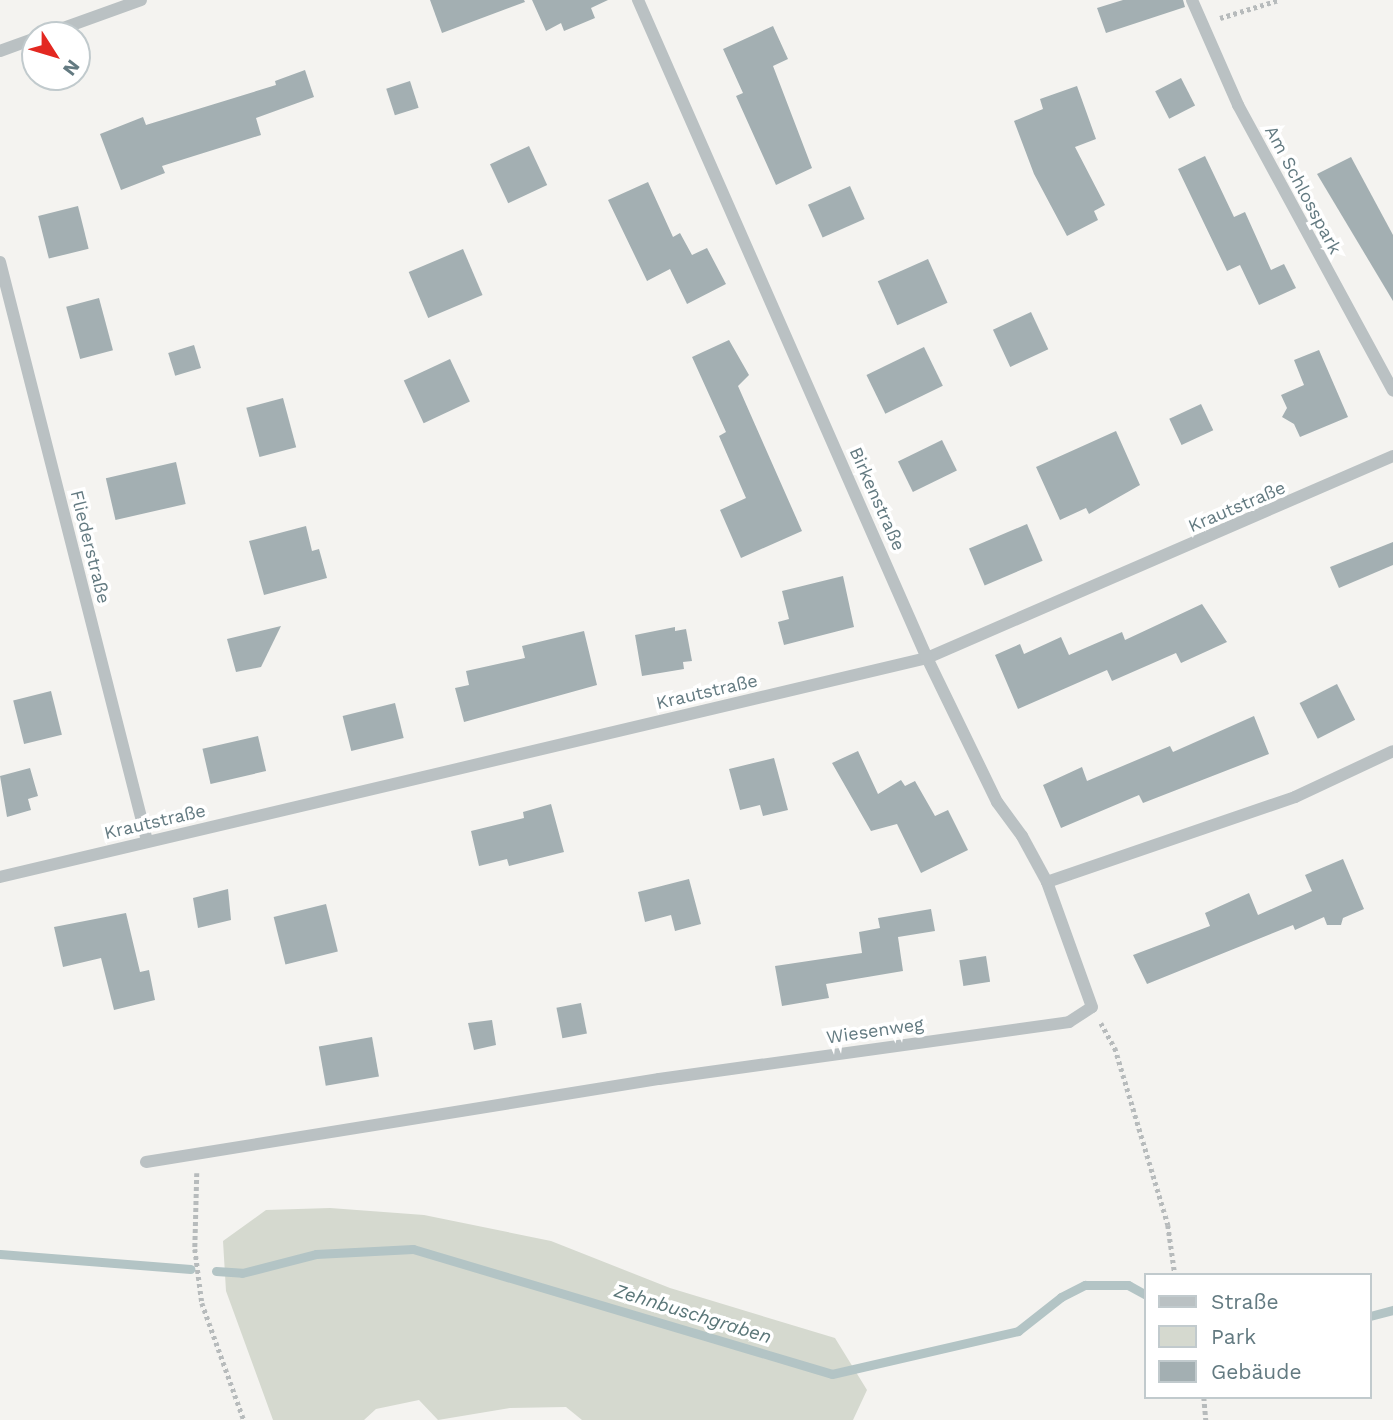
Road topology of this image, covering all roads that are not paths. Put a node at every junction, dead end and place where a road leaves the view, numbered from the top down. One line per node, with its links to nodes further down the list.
1 (141, 0): 4 (street)
2 (638, 0): 10 (street, Birkenstraße)
3 (1192, 0): 8 (street, Am Schlosspark)
4 (83, 21)
5 (21, 43): 6 (street)
6 (0, 51)
7 (0, 261): 12 (street, Fliederstraße)
8 (1393, 391)
9 (1393, 456): 10 (street, Krautstraße)
10 (927, 658): 12 (street, Krautstraße); 14 (street, Birkenstraße)
11 (1393, 751): 14 (street)
12 (147, 841): 13 (street, Krautstraße)
13 (0, 877)
14 (1047, 882): 15 (street, Birkenstraße)
15 (1092, 1007): 16 (street, Wiesenweg)
16 (146, 1162)

